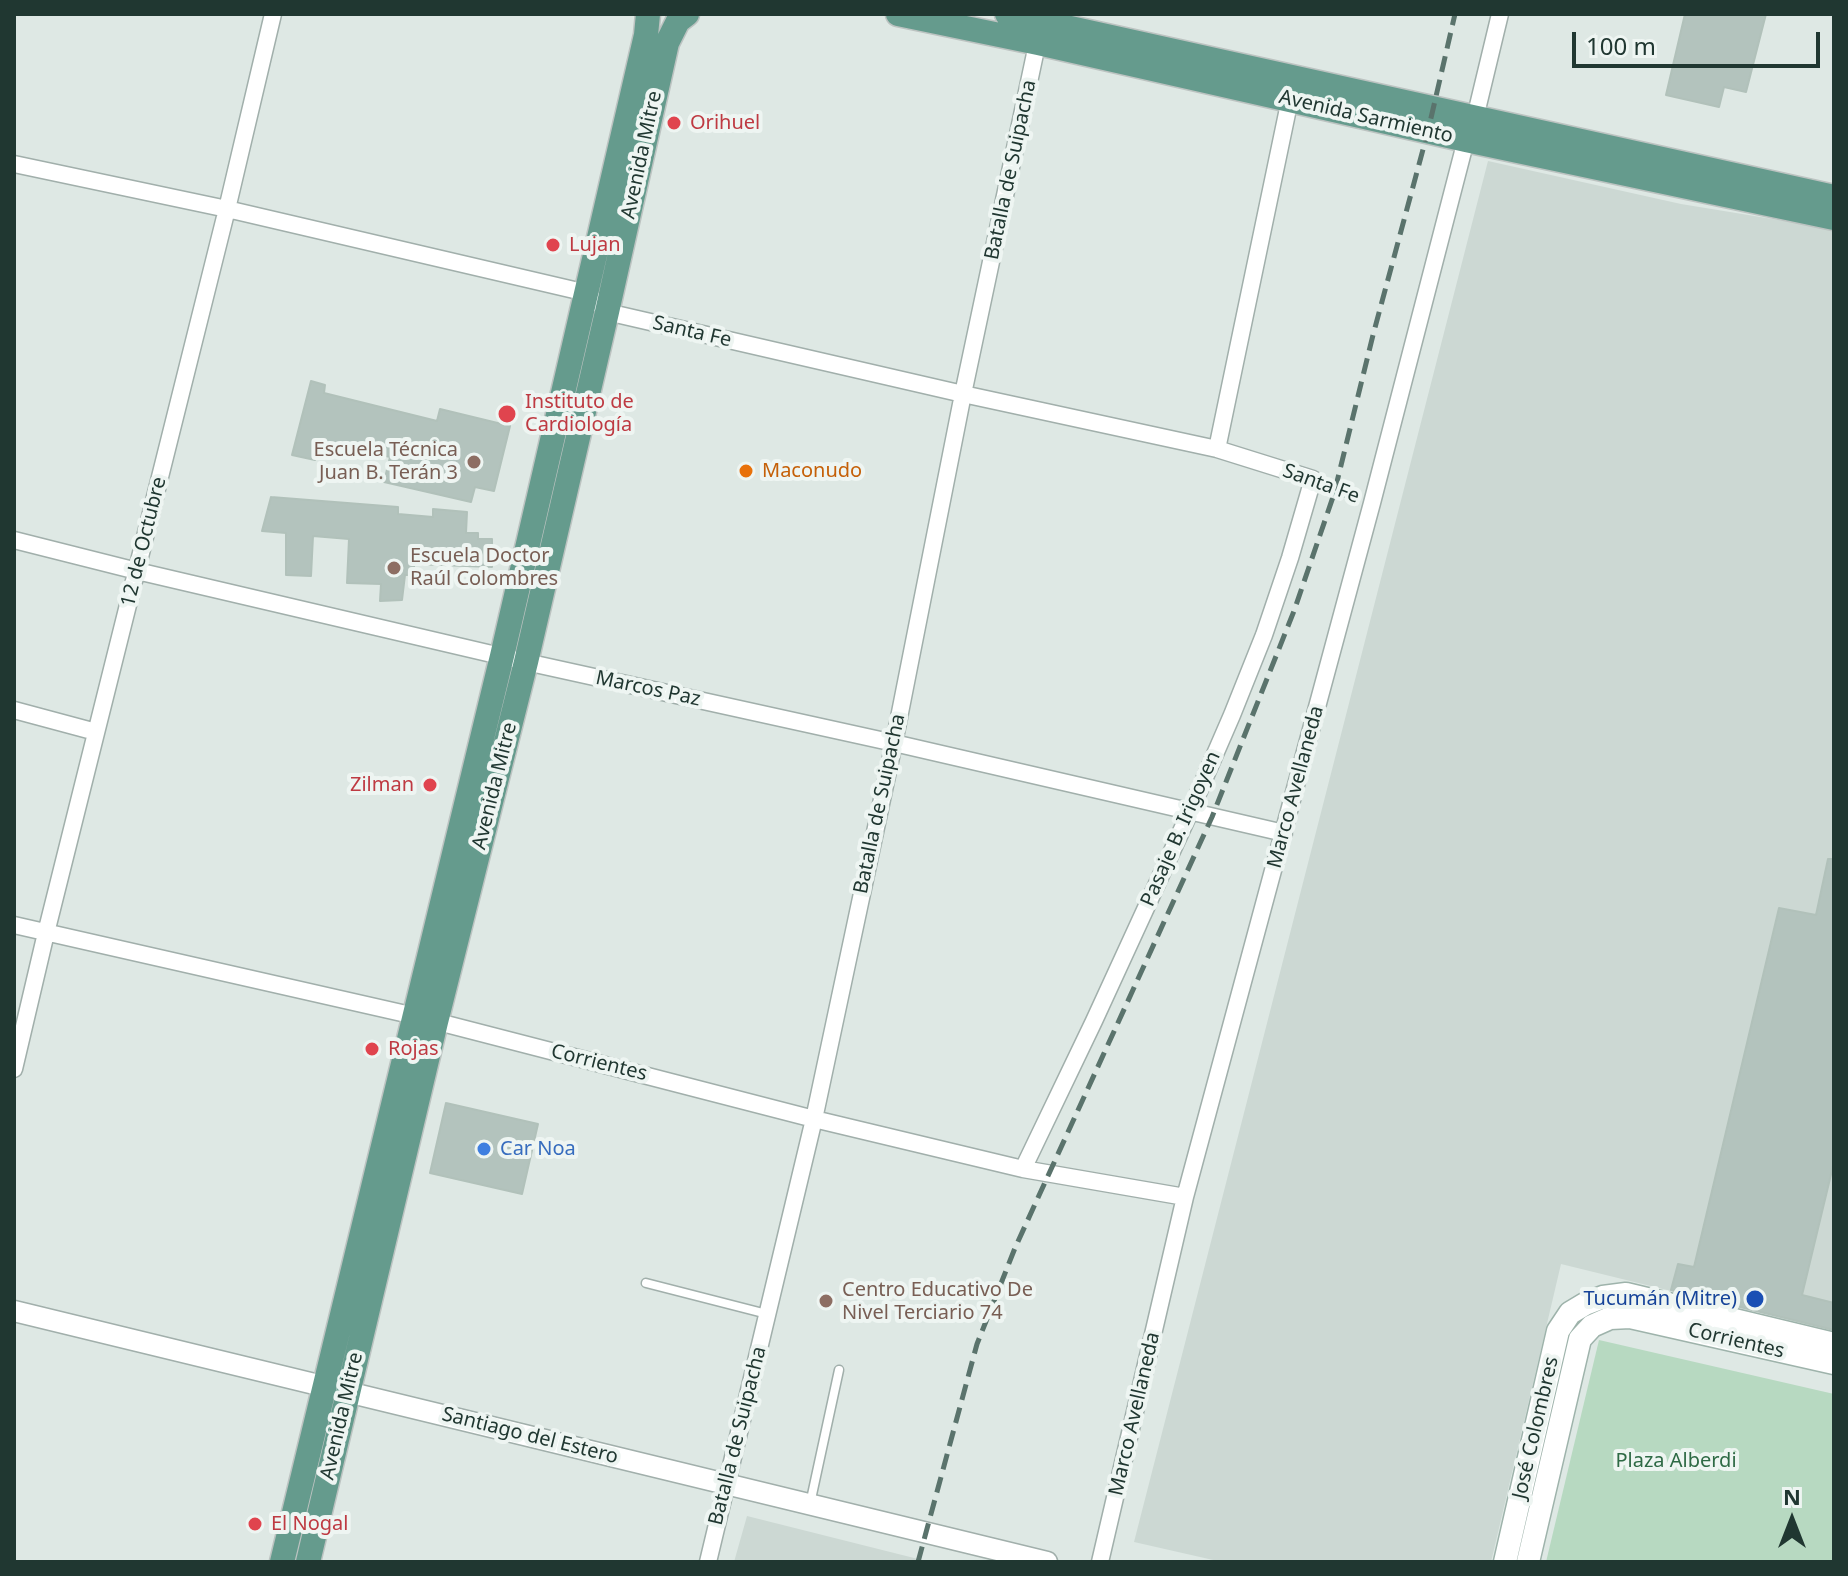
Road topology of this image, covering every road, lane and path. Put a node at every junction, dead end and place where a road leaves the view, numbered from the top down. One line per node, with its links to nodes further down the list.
1 (273, 14): 13 (street, 12 de Octubre)
2 (648, 14): 15 (main road, Avenida Mitre)
3 (687, 14): 16 (main road, Avenida Mitre)
4 (898, 14): 7 (main road, Avenida Sarmiento)
5 (1007, 14): 7 (main road, Avenida Sarmiento)
6 (1500, 14): 9 (street, Marco Avellaneda)
7 (1041, 26): 8 (main road, Avenida Sarmiento); 9 (main road, Avenida Sarmiento); 17 (street, Batalla de Suipacha)
8 (1290, 99): 9 (main road, Avenida Sarmiento); 18 (street)
9 (1470, 129): 11 (main road, Avenida Sarmiento); 20 (street, Marco Avellaneda)
10 (14, 164): 13 (street)
11 (1655, 168): 12 (main road, Avenida Sarmiento); 14 (main road, Avenida Sarmiento)
12 (1834, 197)
13 (227, 209): 15 (street); 22 (street, 12 de Octubre)
14 (1834, 218)
15 (587, 293): 16 (street); 23 (main road, Avenida Mitre)
16 (607, 312): 17 (street, Santa Fe); 23 (main road, Avenida Mitre)
17 (963, 394): 18 (street, Santa Fe); 26 (street, Batalla de Suipacha)
18 (1217, 449): 19 (street, Santa Fe)
19 (1313, 479): 20 (path, Santa Fe); 27 (street, Pasaje B. Irigoyen)
20 (1372, 503): 28 (street, Marco Avellaneda)
21 (14, 540): 22 (street, Marcos Paz)
22 (137, 571): 23 (street, Marcos Paz); 25 (street, 12 de Octubre)
23 (514, 659): 26 (street, Marcos Paz); 31 (main road, Avenida Mitre)
24 (14, 710): 25 (street)
25 (96, 732): 30 (street, 12 de Octubre)
26 (894, 743): 27 (street, Marcos Paz); 33 (street, Batalla de Suipacha)
27 (1190, 812): 28 (street, Marcos Paz); 34 (street, Pasaje B. Irigoyen)
28 (1284, 833): 35 (street, Marco Avellaneda)
29 (14, 925): 30 (street, Corrientes)
30 (46, 933): 31 (street, Corrientes); 32 (street, 12 de Octubre)
31 (426, 1019): 33 (street, Corrientes); 44 (main road, Avenida Mitre)
32 (14, 1069)
33 (814, 1119): 34 (street, Corrientes); 39 (street, Batalla de Suipacha)
34 (1023, 1169): 35 (street, Corrientes)
35 (1185, 1197): 51 (street, Marco Avellaneda)
36 (646, 1283): 39 (lane)
37 (1585, 1304): 41 (main road, Corrientes); 52 (main road, José Colombres)
38 (14, 1311): 44 (street, Santiago del Estero)
39 (767, 1314): 45 (street, Batalla de Suipacha)
40 (1592, 1326): 42 (main road, Corrientes); 53 (main road, José Colombres)
41 (1834, 1344)
42 (1834, 1363)
43 (839, 1370): 46 (lane)
44 (336, 1389): 45 (street, Santiago del Estero); 47 (main road, Avenida Mitre); 48 (main road, Avenida Mitre)
45 (727, 1484): 46 (street, Santiago del Estero); 49 (street, Batalla de Suipacha)
46 (810, 1505): 50 (street, Santiago del Estero)
47 (282, 1562)
48 (308, 1562)
49 (708, 1562)
50 (1047, 1562)
51 (1100, 1562)
52 (1505, 1562)
53 (1528, 1562)

